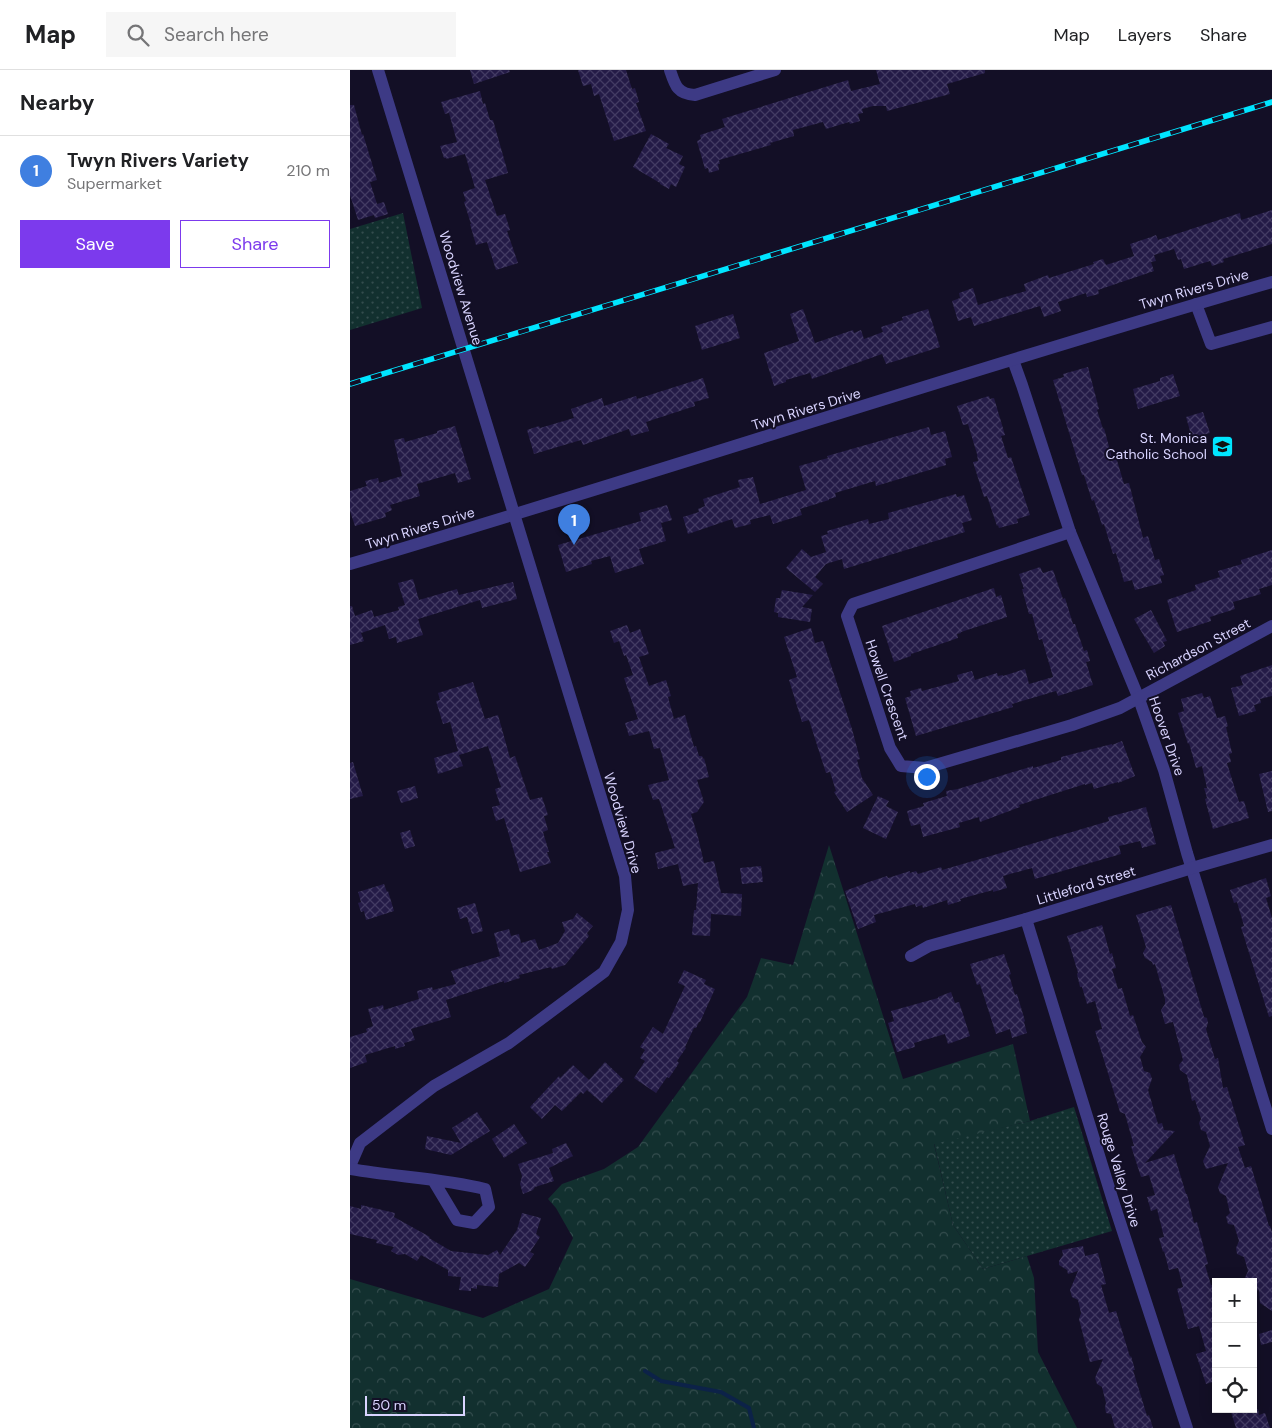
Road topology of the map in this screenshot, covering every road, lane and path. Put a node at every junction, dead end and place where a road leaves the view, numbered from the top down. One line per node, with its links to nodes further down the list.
1 (378, 70): 8 (street, Woodview Avenue)
2 (670, 70): 3 (street)
3 (775, 70)
4 (1272, 282): 5 (street, Twyn Rivers Drive)
5 (1196, 304): 6 (street); 7 (street, Twyn Rivers Drive)
6 (1272, 327)
7 (1013, 360): 8 (street, Twyn Rivers Drive); 9 (street, Hoover Drive)
8 (515, 515): 10 (street, Twyn Rivers Drive); 18 (street, Woodview Drive)
9 (1070, 532): 12 (street, Hoover Drive); 12 (street, Howell Crescent)
10 (350, 564)
11 (1272, 626): 12 (street, Richardson Street)
12 (1139, 699): 14 (street, Hoover Drive)
13 (1272, 845): 14 (street, Littleford Street)
14 (1192, 868): 15 (street, Littleford Street); 17 (street, Hoover Drive)
15 (1026, 919): 16 (street, Littleford Street); 20 (street, Rouge Valley Drive)
16 (911, 956)
17 (1272, 1129)
18 (350, 1168): 19 (street, Woodview Drive)
19 (433, 1180): 19 (street)
20 (1187, 1428)

